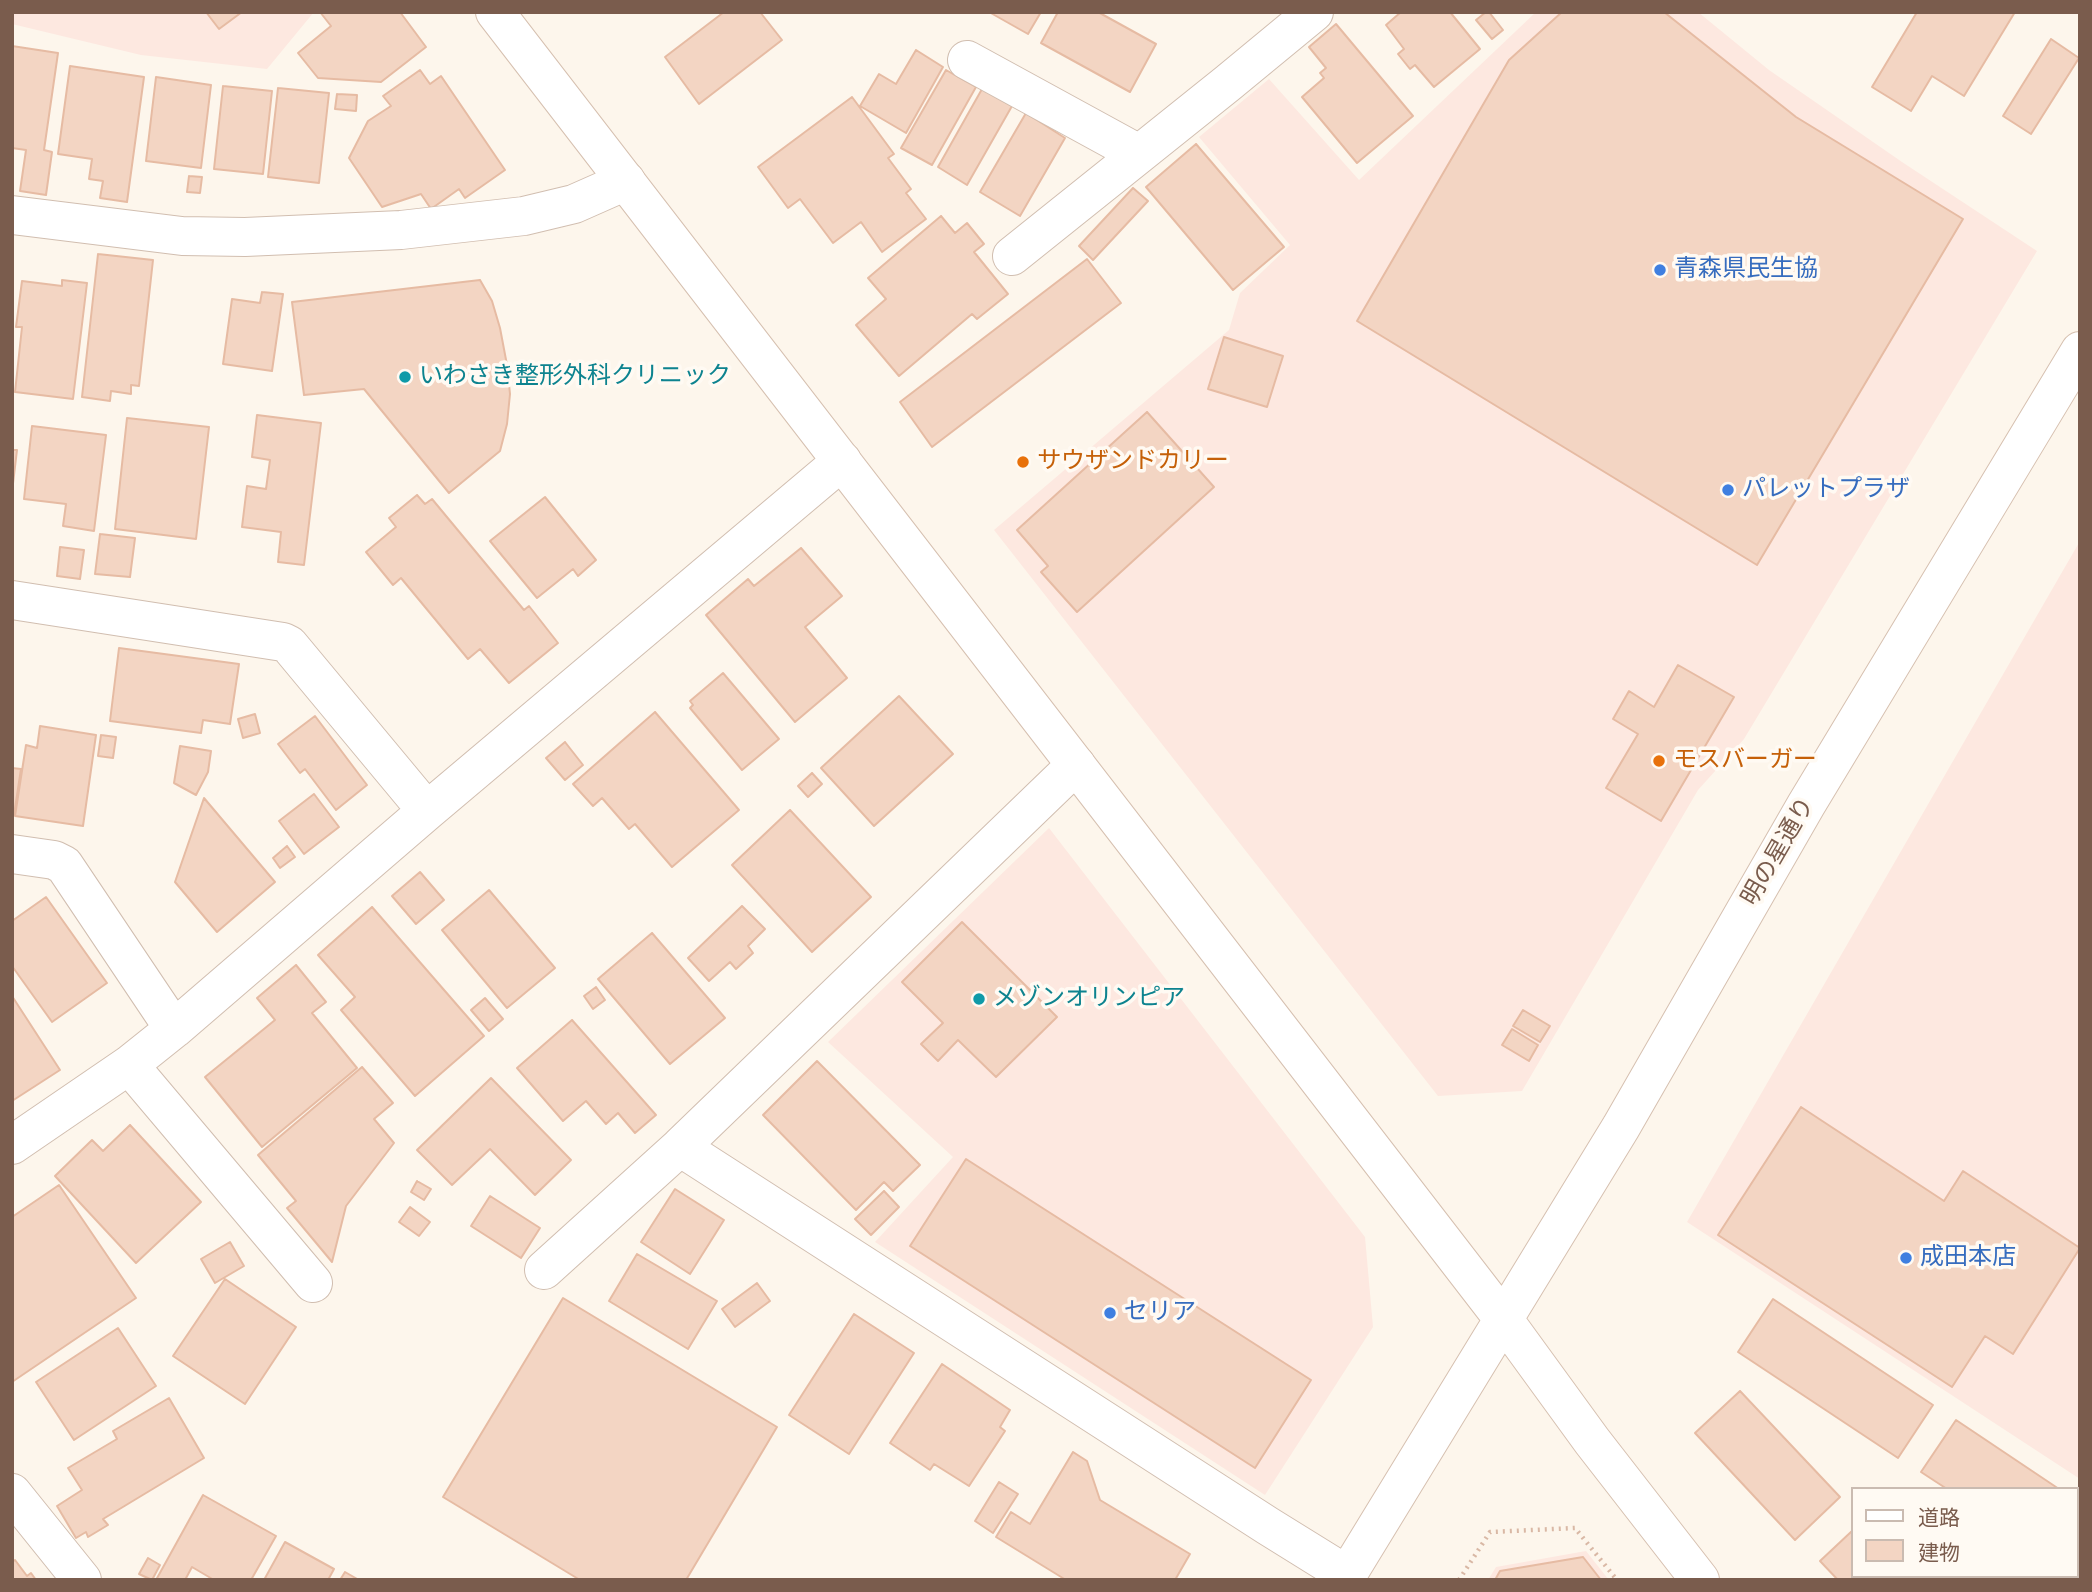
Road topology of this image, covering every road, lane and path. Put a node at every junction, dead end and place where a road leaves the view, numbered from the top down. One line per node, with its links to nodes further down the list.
1 (495, 12): 5 (street)
2 (1314, 12): 4 (street)
3 (967, 60): 4 (street)
4 (1139, 154): 7 (street)
5 (625, 181): 6 (street); 9 (street)
6 (12, 215)
7 (1012, 256)
8 (2080, 351): 20 (street, 明の星通り)
9 (842, 461): 11 (street); 12 (street)
10 (12, 600): 12 (street)
11 (1076, 765): 17 (street); 20 (street)
12 (427, 811): 14 (street)
13 (12, 854): 14 (street)
14 (174, 1029): 15 (street)
15 (129, 1065): 16 (street); 19 (street)
16 (12, 1145)
17 (680, 1147): 18 (street); 22 (street)
18 (544, 1270)
19 (313, 1283)
20 (1504, 1320): 22 (street, 明の星通り); 26 (street)
21 (12, 1493): 23 (street)
22 (1346, 1577)
23 (82, 1580)
24 (1459, 1580): 25 (path)
25 (1617, 1580)
26 (1700, 1580)

